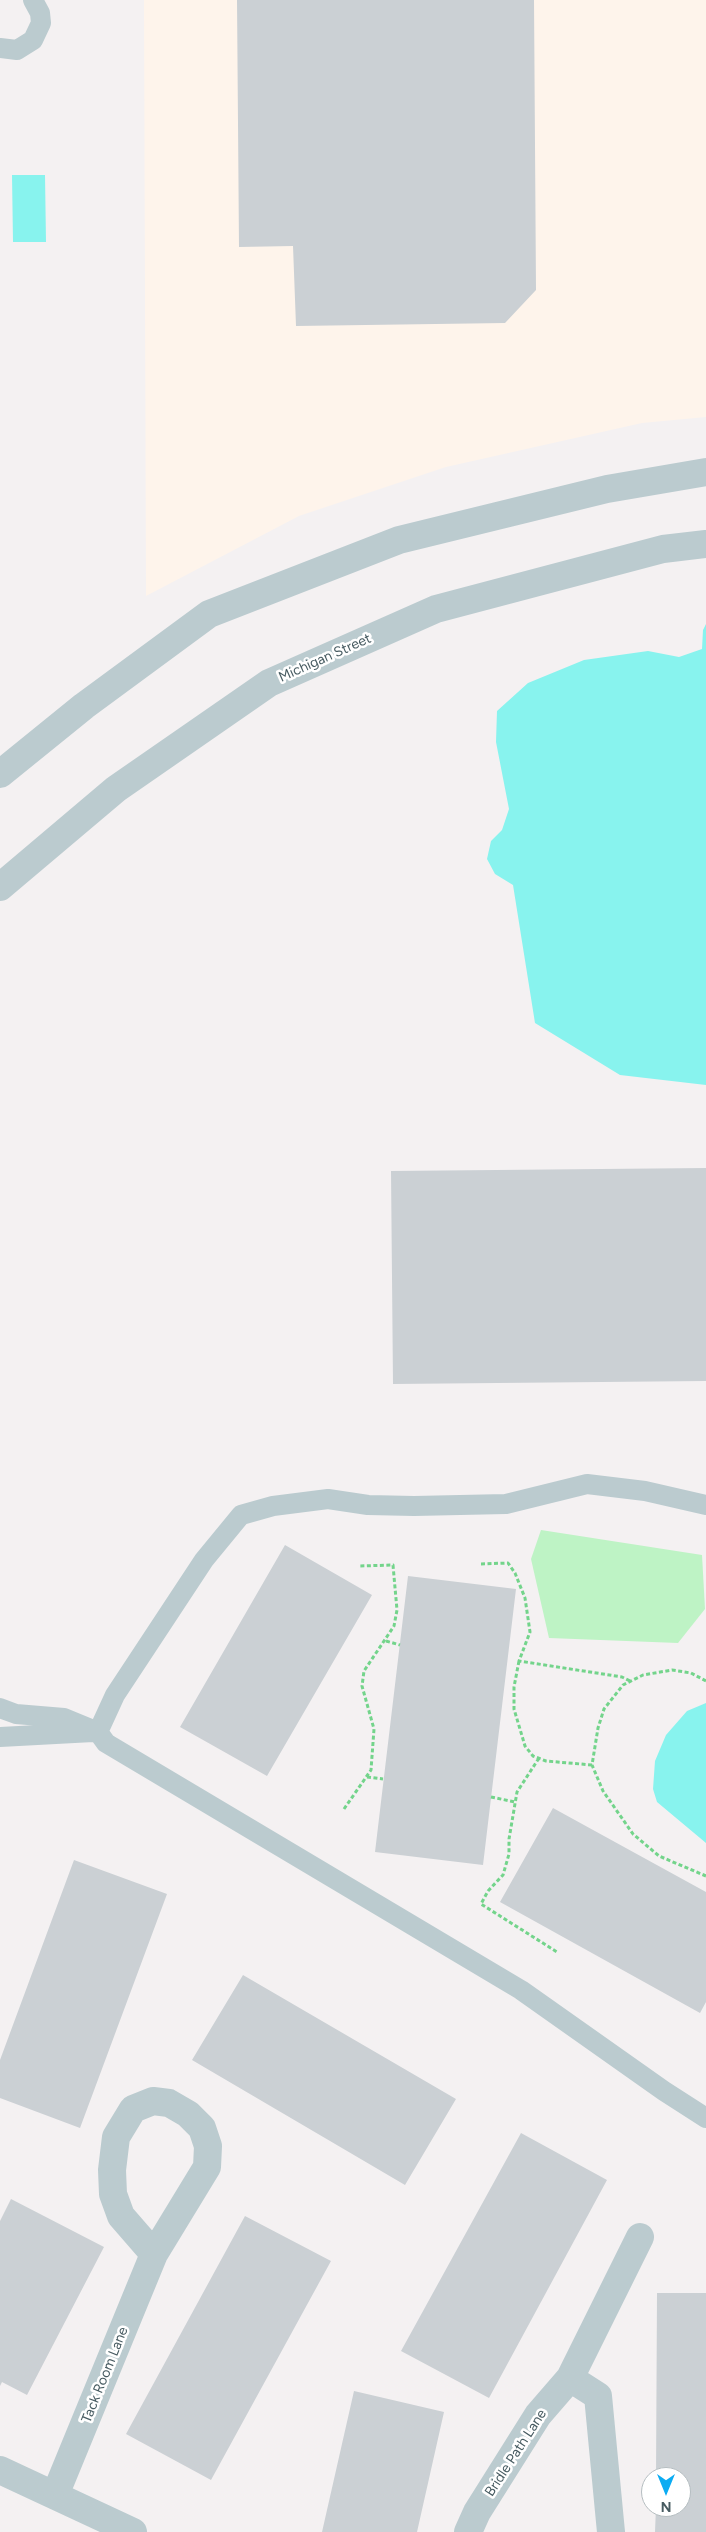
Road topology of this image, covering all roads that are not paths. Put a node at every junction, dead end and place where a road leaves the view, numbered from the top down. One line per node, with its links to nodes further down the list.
1 (34, 0): 2 (lane)
2 (0, 48)
3 (706, 472): 5 (street)
4 (706, 544): 6 (street, Michigan Street)
5 (0, 774)
6 (0, 887)
7 (706, 1505): 9 (lane)
8 (0, 1708): 9 (lane)
9 (98, 1732): 10 (lane); 11 (lane)
10 (0, 1737)
11 (706, 2118)
12 (640, 2237): 14 (street, Bridle Path Lane)
13 (154, 2254): 13 (street, Tack Room Lane); 16 (street, Tack Room Lane)
14 (570, 2378): 18 (street, Bridle Path Lane); 19 (street)
15 (0, 2470): 16 (street)
16 (55, 2495): 17 (street)
17 (133, 2532)
18 (468, 2532)
19 (611, 2532)

